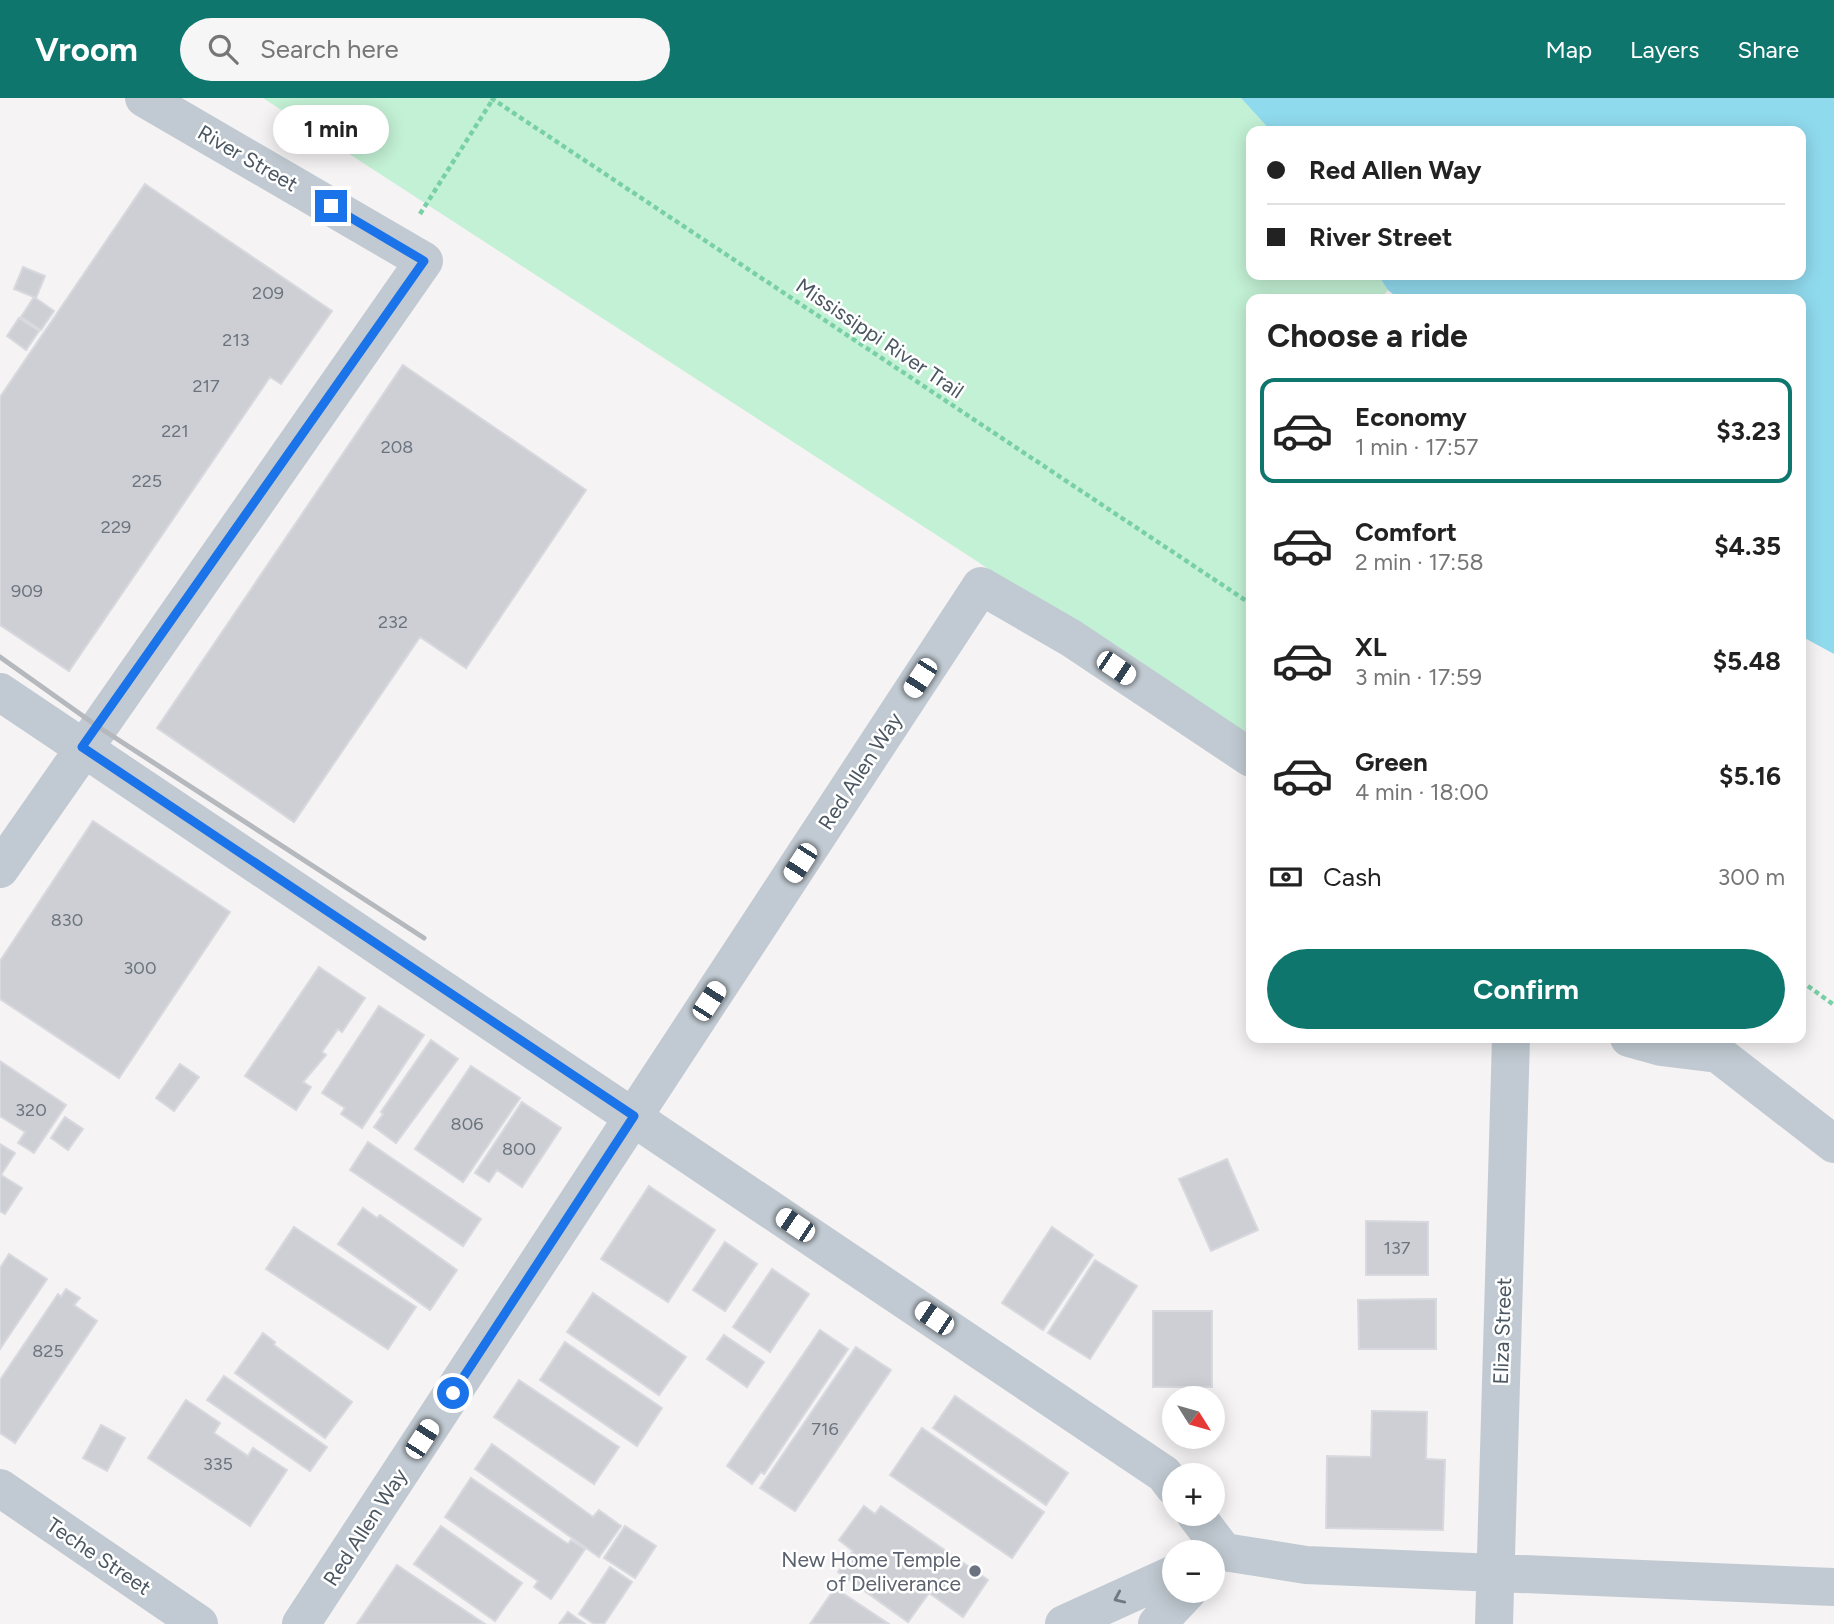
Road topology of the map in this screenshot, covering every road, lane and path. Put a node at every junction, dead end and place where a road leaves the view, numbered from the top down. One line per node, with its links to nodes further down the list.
1 (144, 98): 3 (street, River Street)
2 (492, 99): 3 (path); 4 (path, Mississippi River Trail)
3 (424, 261): 6 (street)
4 (1246, 601)
5 (0, 692): 6 (street)
6 (82, 747): 8 (street); 14 (street)
7 (1246, 755): 14 (street, Red Allen Way)
8 (0, 869)
9 (1806, 985): 10 (path)
10 (1834, 1005)
11 (1511, 1043): 19 (street, Eliza Street)
12 (1647, 1043): 13 (street)
13 (1714, 1046): 15 (street)
14 (634, 1116): 16 (street); 24 (street, Red Allen Way)
15 (1834, 1144)
16 (1162, 1473)
17 (0, 1488): 23 (street, Teche Street)
18 (1225, 1559): 19 (street)
19 (1495, 1573): 21 (street); 27 (street, Eliza Street)
20 (1162, 1579): 25 (street, one-way to 25)
21 (1834, 1587)
22 (1177, 1603): 26 (street)
23 (199, 1624)
24 (301, 1624)
25 (1064, 1624)
26 (1157, 1624)
27 (1494, 1624)

